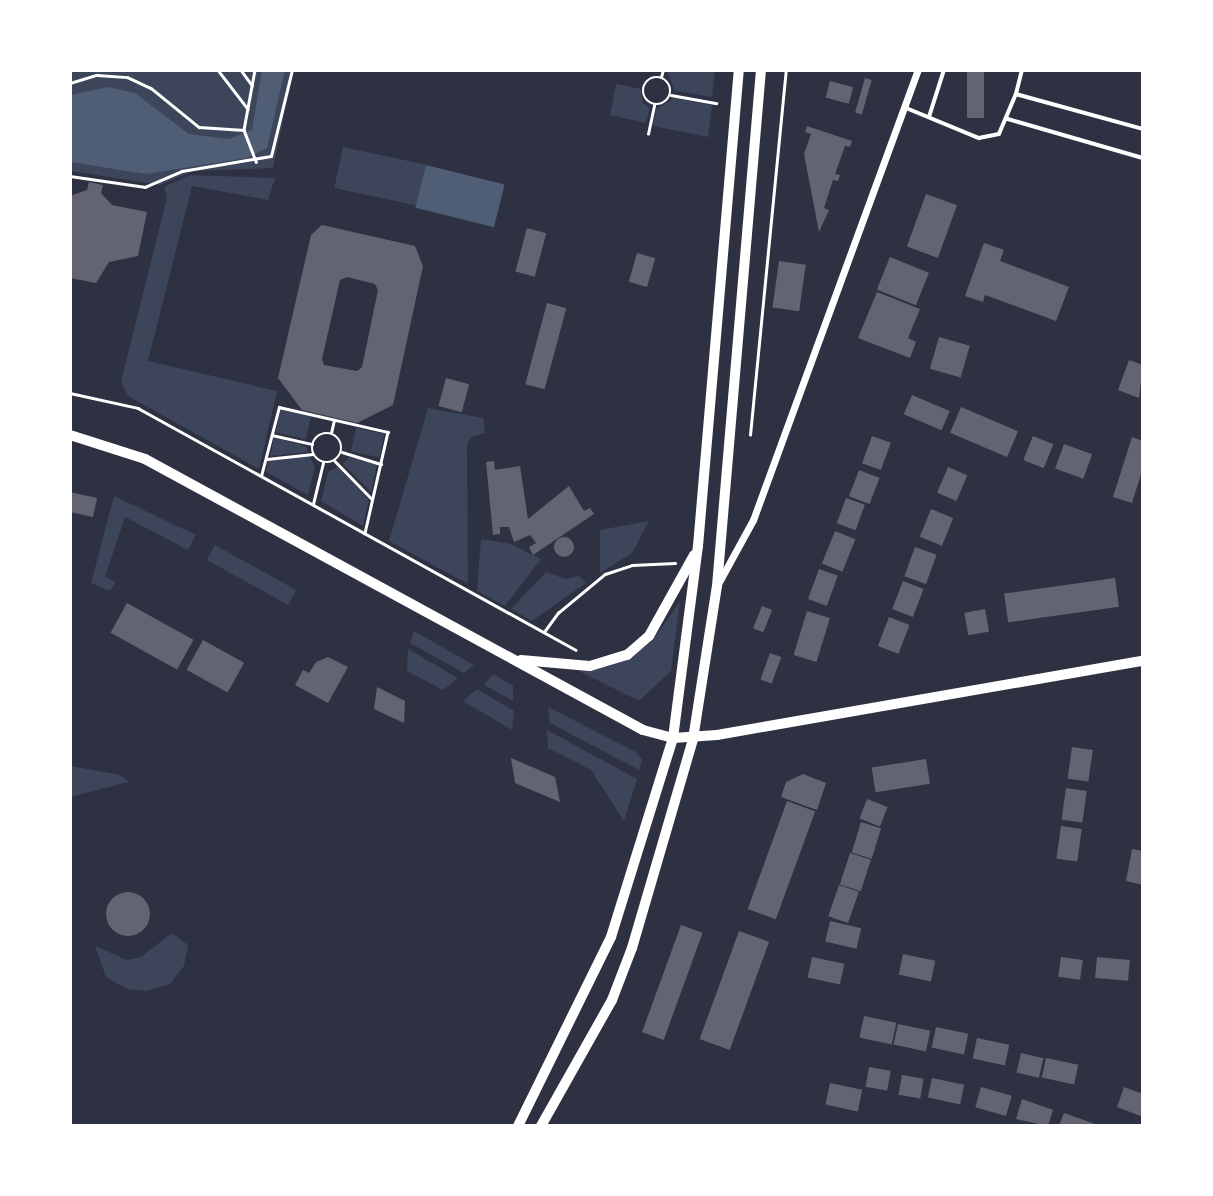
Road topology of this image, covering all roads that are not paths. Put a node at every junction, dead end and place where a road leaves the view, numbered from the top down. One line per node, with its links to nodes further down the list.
1 (739, 70): 13 (main road)
2 (761, 70): 14 (main road)
3 (918, 70): 7 (street)
4 (944, 70): 8 (lane)
5 (1022, 70): 6 (lane)
6 (1016, 94): 9 (lane); 10 (lane)
7 (904, 107): 8 (lane); 14 (street)
8 (929, 117): 9 (lane)
9 (1008, 119): 11 (lane)
10 (1143, 129)
11 (1143, 158)
12 (70, 435): 15 (main road)
13 (698, 547): 15 (main road); 17 (main road)
14 (717, 586): 18 (main road)
15 (516, 660): 17 (main road)
16 (1143, 661): 18 (main road)
17 (673, 738): 18 (main road); 19 (main road)
18 (693, 739): 20 (main road)
19 (518, 1126)
20 (541, 1126)

